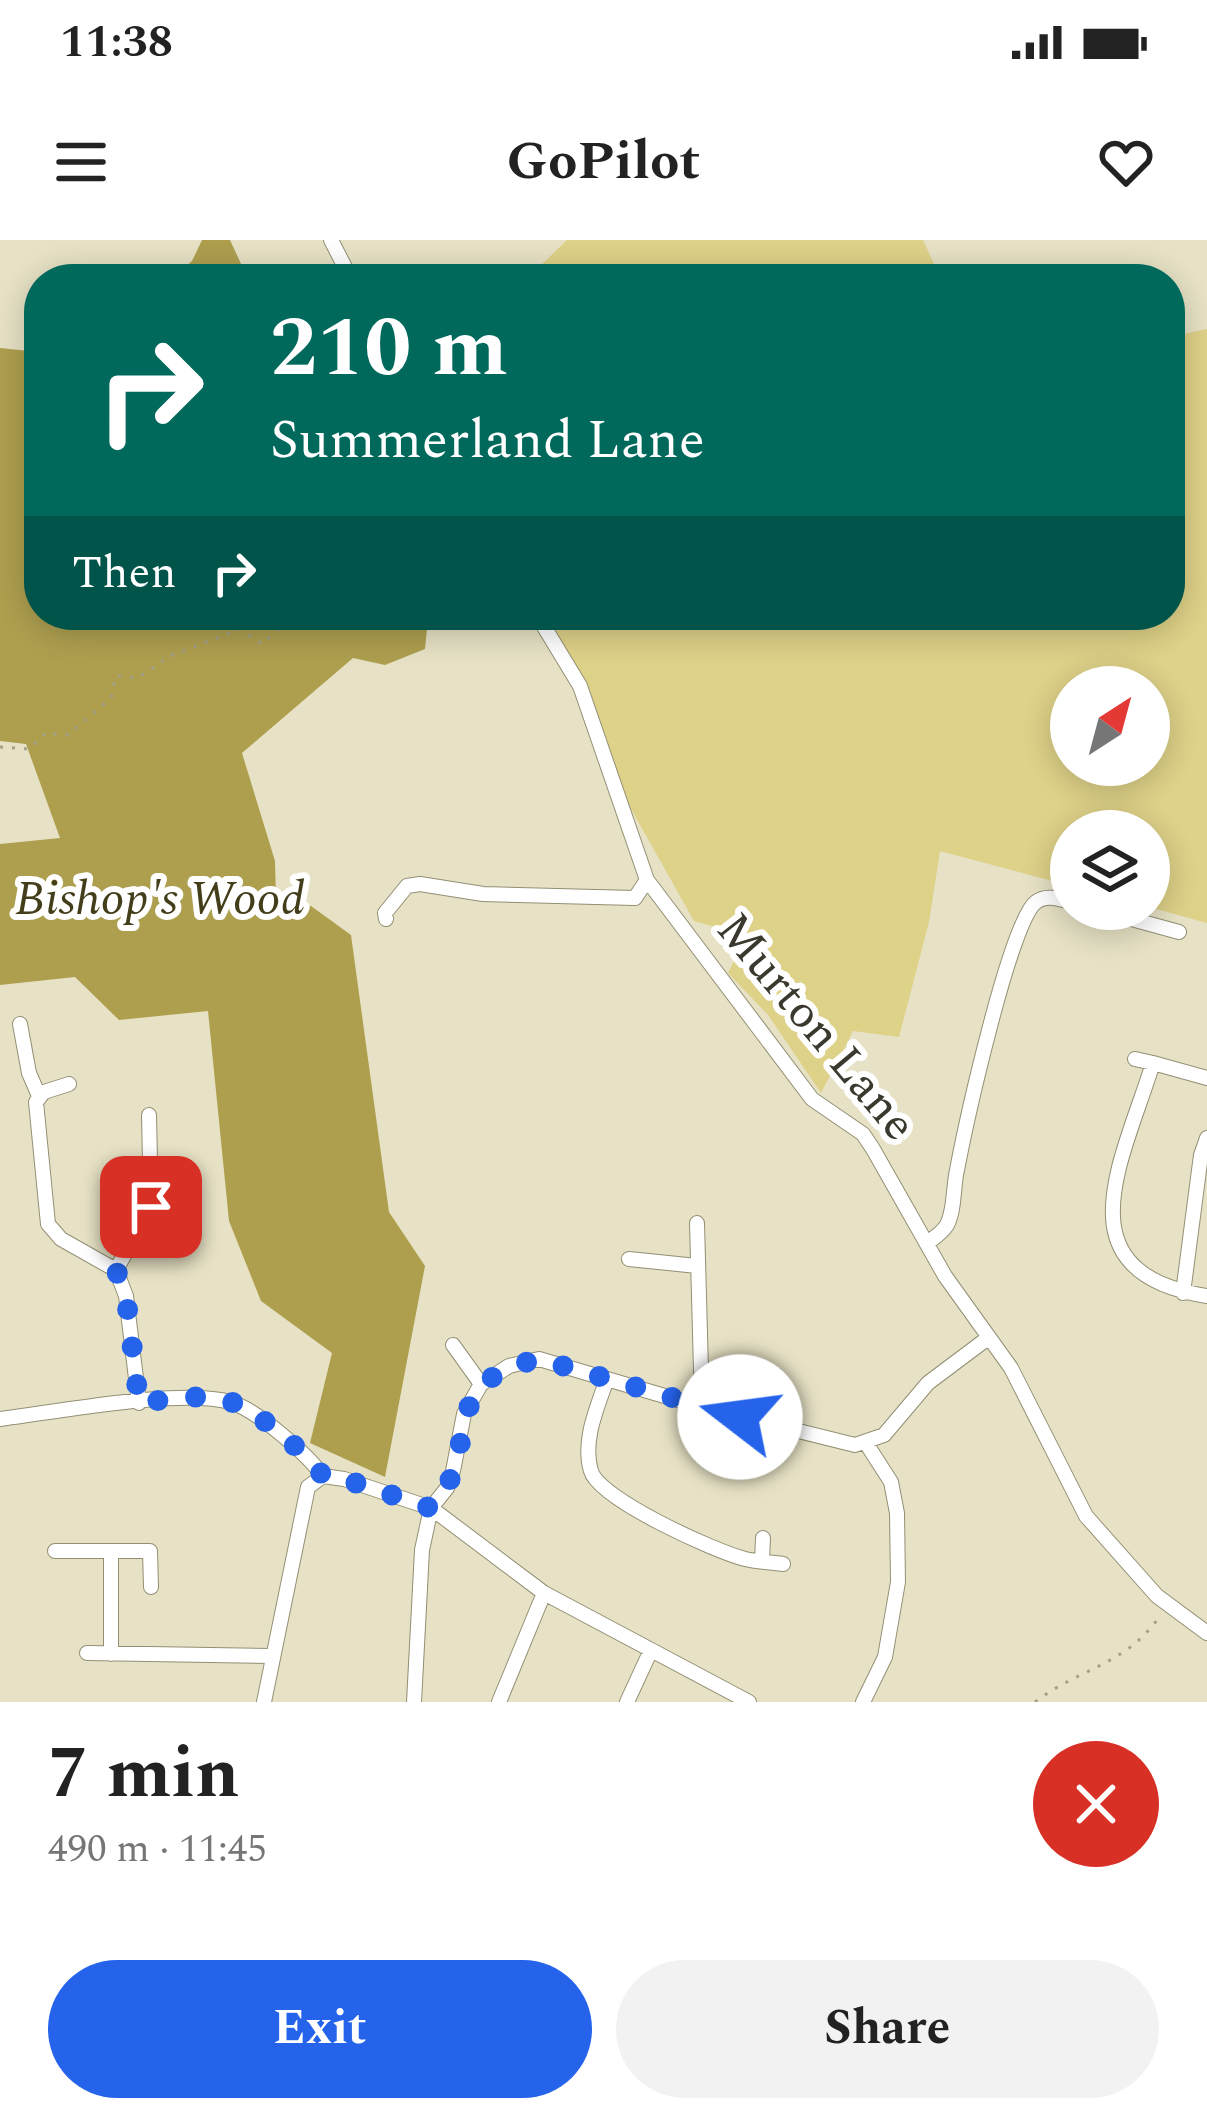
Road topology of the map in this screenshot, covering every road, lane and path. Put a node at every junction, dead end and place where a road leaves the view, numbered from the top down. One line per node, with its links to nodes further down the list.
1 (237, 630): 5 (path)
2 (241, 630): 3 (path)
3 (276, 630)
4 (546, 630): 6 (street, Murton Lane)
5 (0, 747)
6 (647, 880): 8 (street); 20 (street, Murton Lane)
7 (1050, 897): 20 (street)
8 (386, 919)
9 (1170, 930): 10 (street)
10 (1179, 932)
11 (20, 1024): 16 (street)
12 (1135, 1059): 13 (street)
13 (1153, 1064): 14 (street); 24 (street)
14 (1207, 1078)
15 (69, 1084): 16 (street)
16 (39, 1096): 23 (street)
17 (149, 1115): 23 (street)
18 (1207, 1138): 24 (street)
19 (697, 1223): 22 (street)
20 (926, 1244): 26 (street, Murton Lane)
21 (628, 1259): 22 (street)
22 (697, 1266): 31 (street)
23 (116, 1270): 30 (street)
24 (1183, 1292): 25 (street)
25 (1207, 1296)
26 (988, 1338): 33 (street); 43 (street, Murton Lane)
27 (453, 1345): 29 (street)
28 (607, 1379): 29 (street); 31 (street); 39 (street)
29 (481, 1384): 35 (street)
30 (139, 1403): 32 (street); 34 (street)
31 (702, 1407): 33 (street)
32 (0, 1419)
33 (866, 1443): 54 (street)
34 (323, 1476): 35 (street); 48 (street)
35 (431, 1508): 42 (street); 50 (street)
36 (763, 1538): 39 (street)
37 (55, 1551): 38 (street)
38 (111, 1551): 41 (street); 47 (street)
39 (762, 1560): 40 (street)
40 (782, 1564)
41 (151, 1587)
42 (544, 1593): 45 (street); 51 (street)
43 (1168, 1605): 44 (street, Murton Lane); 55 (path)
44 (1207, 1633)
45 (651, 1650): 52 (street); 53 (street)
46 (87, 1653): 47 (street)
47 (111, 1654): 48 (street)
48 (271, 1656): 49 (street)
49 (264, 1702)
50 (414, 1702)
51 (500, 1702)
52 (627, 1702)
53 (749, 1702)
54 (863, 1702)
55 (1035, 1702)

